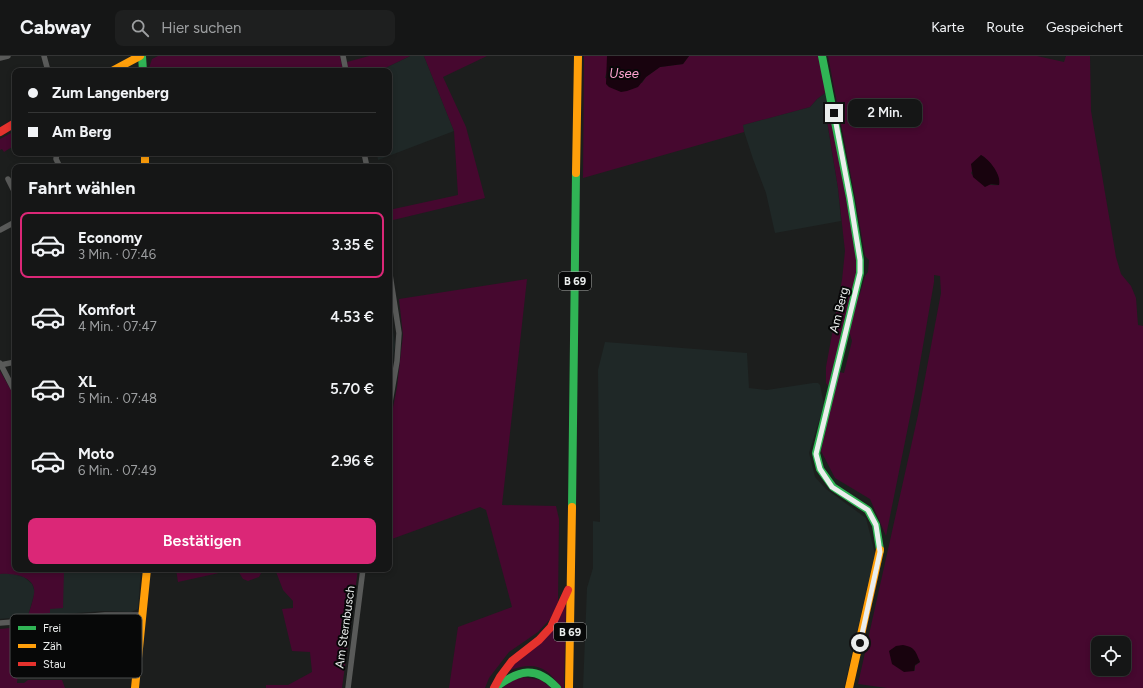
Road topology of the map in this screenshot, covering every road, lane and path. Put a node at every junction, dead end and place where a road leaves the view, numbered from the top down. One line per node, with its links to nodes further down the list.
1 (8, 56): 7 (street)
2 (44, 56): 8 (street)
3 (141, 56): 9 (main road); 10 (main road)
4 (343, 56): 11 (street)
5 (578, 56): 25 (main road, B 69)
6 (822, 56): 36 (main road, Am Berg)
7 (0, 58)
8 (47, 68)
9 (118, 68)
10 (143, 68)
11 (345, 68)
12 (12, 125): 13 (main road)
13 (0, 132)
14 (8, 180): 15 (street)
15 (12, 187)
16 (12, 224): 17 (street)
17 (0, 230)
18 (392, 288): 22 (street)
19 (12, 362): 20 (street)
20 (0, 364): 21 (street)
21 (12, 386)
22 (392, 390)
23 (147, 572): 26 (main road)
24 (364, 572): 32 (street, Am Sternbusch)
25 (570, 585): 33 (main road); 35 (main road, B 69)
26 (143, 615): 29 (main road)
27 (10, 622): 28 (street)
28 (0, 623)
29 (142, 624)
30 (136, 678): 31 (main road)
31 (135, 688)
32 (348, 688)
33 (495, 688): 34 (main road)
34 (558, 688)
35 (569, 688)
36 (850, 688)

